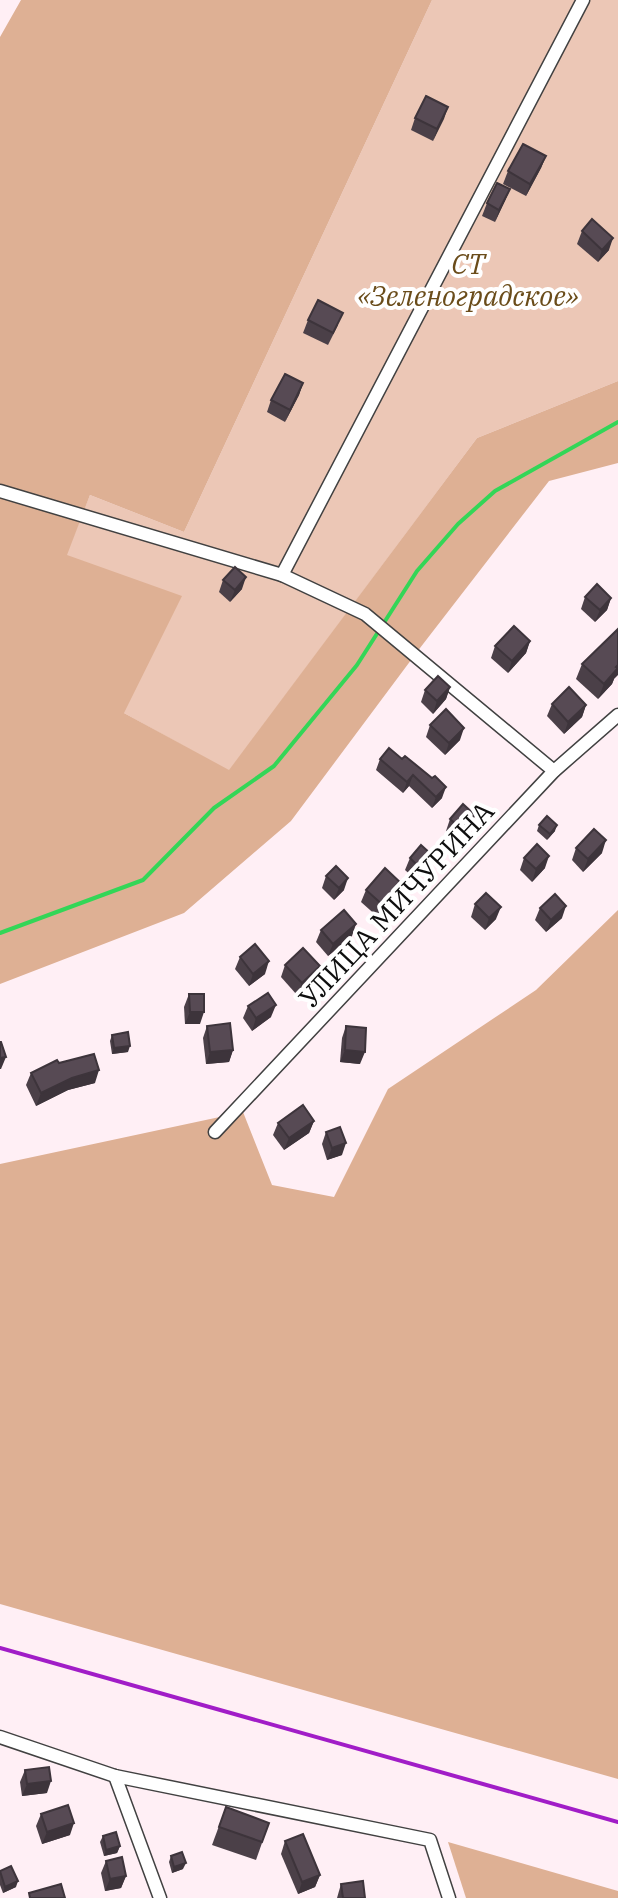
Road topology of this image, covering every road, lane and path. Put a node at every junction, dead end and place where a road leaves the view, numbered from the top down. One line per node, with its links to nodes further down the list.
1 (583, 0): 3 (street)
2 (0, 491): 3 (street)
3 (282, 575): 5 (street)
4 (618, 715): 5 (street, УЛИЦА МИЧУРИНА)
5 (554, 771): 6 (street, УЛИЦА МИЧУРИНА)
6 (215, 1132)
7 (0, 1737): 8 (street)
8 (115, 1776): 9 (street); 10 (street)
9 (160, 1898)
10 (449, 1898)

